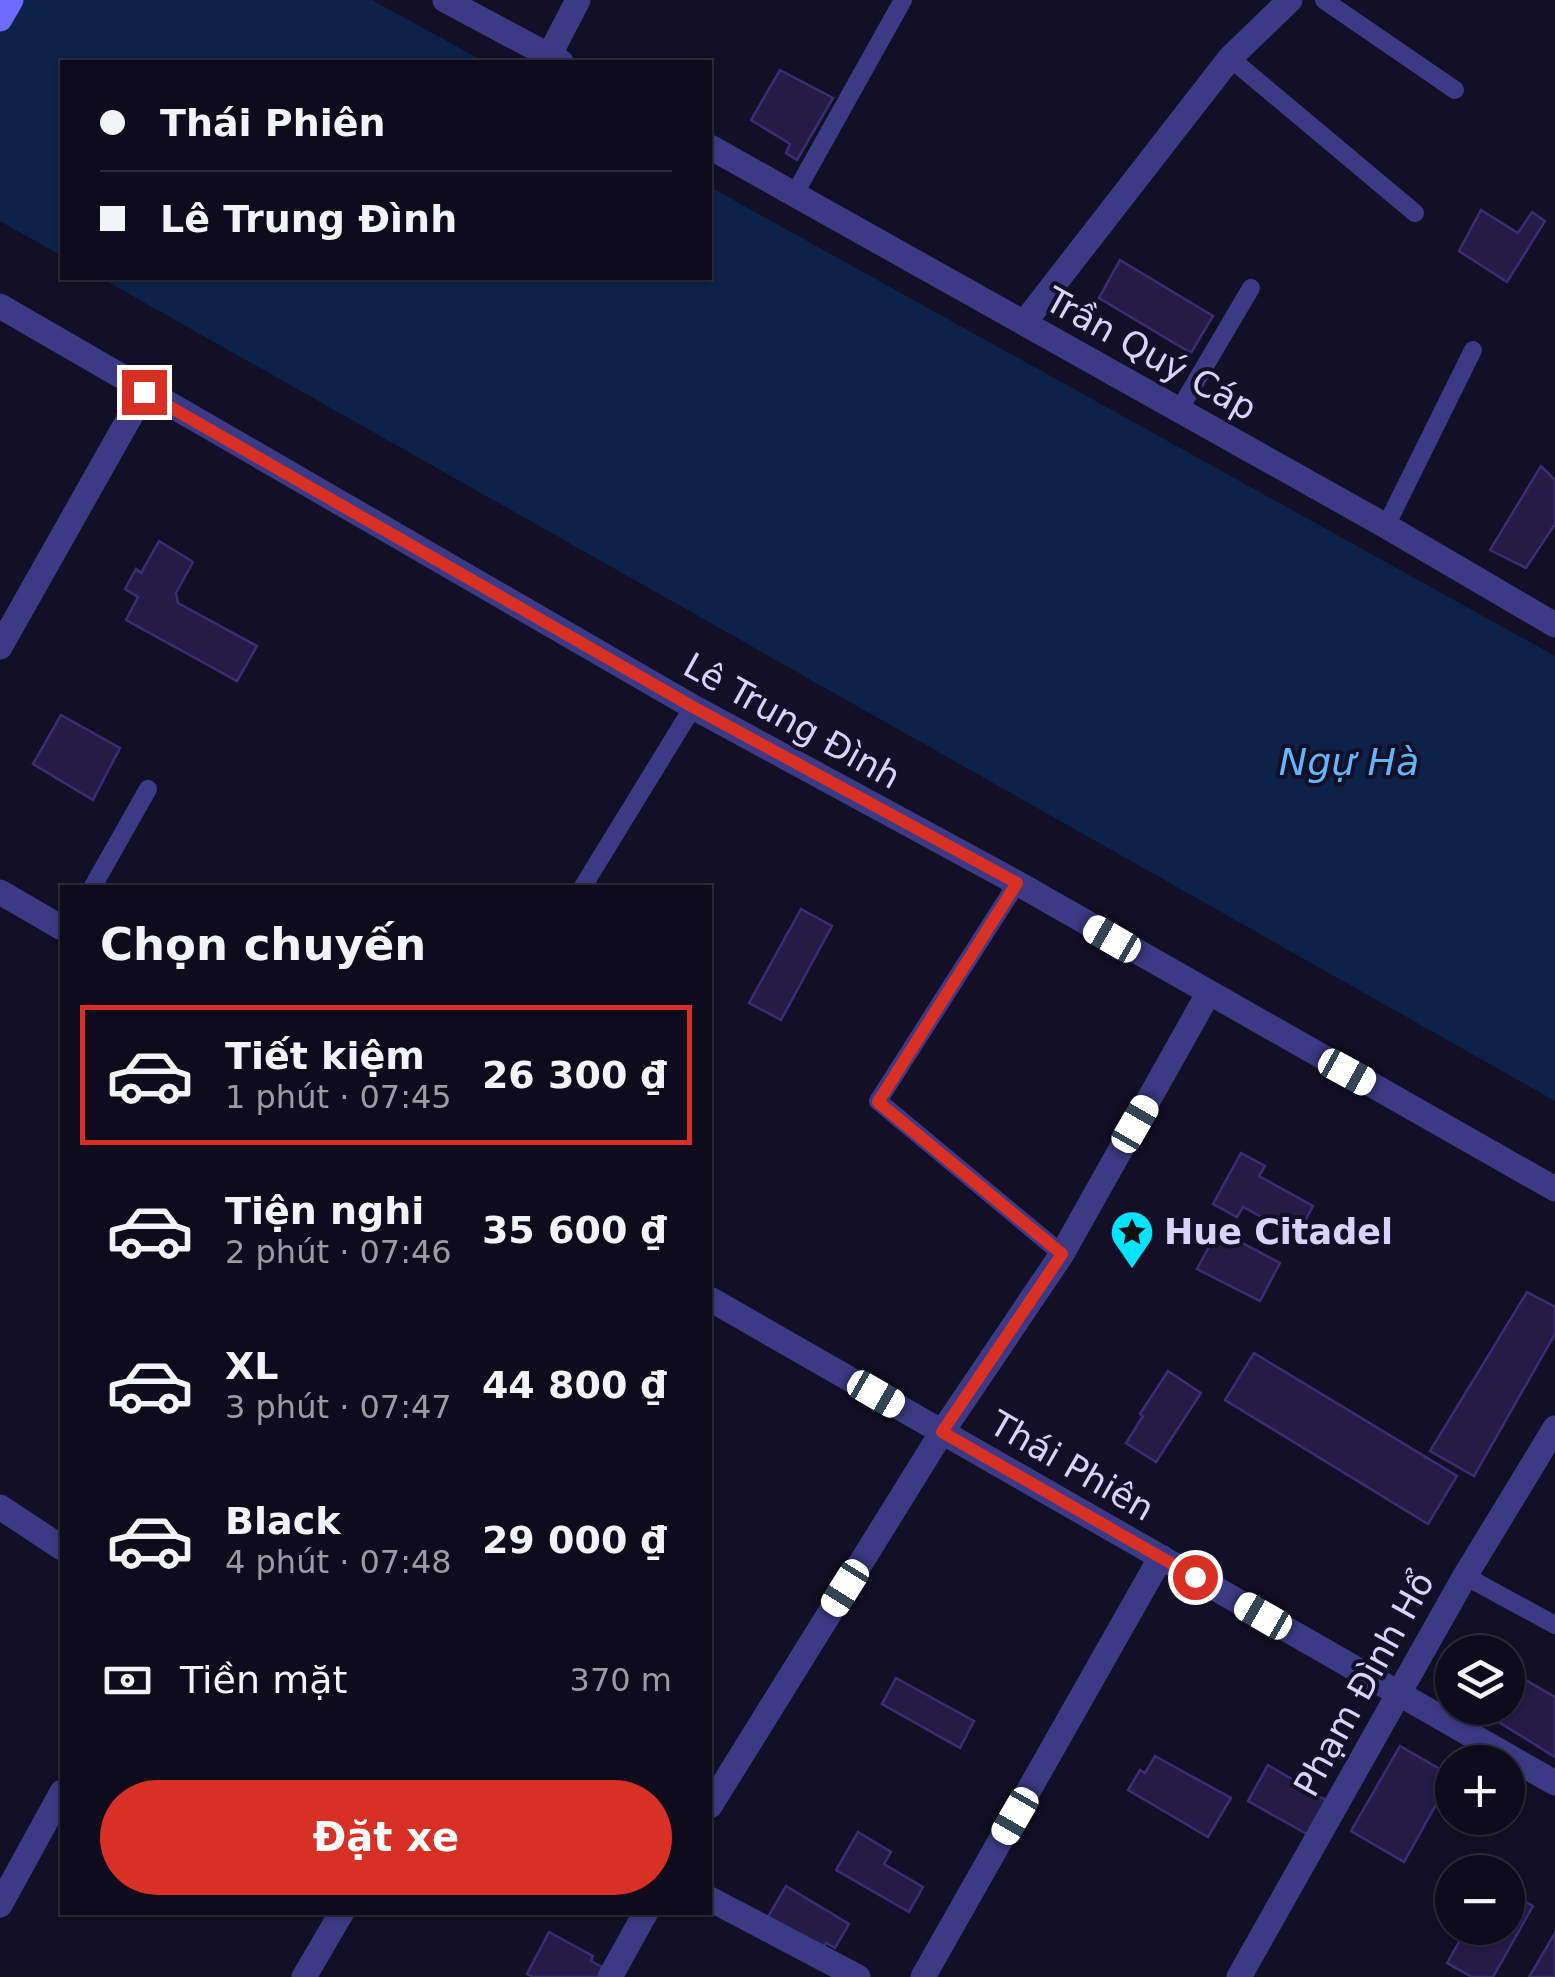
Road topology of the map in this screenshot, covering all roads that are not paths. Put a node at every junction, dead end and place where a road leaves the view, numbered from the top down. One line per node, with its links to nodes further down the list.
1 (11, 0): 7 (main road)
2 (445, 0): 9 (street)
3 (578, 0): 9 (street)
4 (904, 0): 12 (lane)
5 (1290, 0): 8 (street)
6 (1324, 0): 10 (lane)
7 (0, 19)
8 (1230, 58): 13 (lane); 16 (street)
9 (555, 59)
10 (1455, 90)
11 (712, 148): 12 (street, Trần Quý Cáp)
12 (794, 195): 16 (street, Trần Quý Cáp)
13 (1415, 213)
14 (1251, 288): 19 (lane)
15 (0, 306): 18 (street, Lê Trung Đình)
16 (1024, 322): 19 (street, Trần Quý Cáp)
17 (1473, 350): 20 (lane)
18 (144, 392): 22 (street); 23 (street, Lê Trung Đình)
19 (1179, 410): 20 (street, Trần Quý Cáp)
20 (1386, 526): 21 (street, Trần Quý Cáp)
21 (1555, 626)
22 (0, 647)
23 (693, 707): 25 (street, Lê Trung Đình); 27 (lane)
24 (148, 789): 26 (lane)
25 (1017, 883): 30 (street, Lê Trung Đình); 32 (lane)
26 (94, 885)
27 (584, 885)
28 (0, 892): 29 (street)
29 (60, 927)
30 (1208, 994): 31 (street, Lê Trung Đình); 32 (street)
31 (1555, 1188)
32 (1062, 1254): 35 (street)
33 (712, 1300): 35 (street, Thái Phiên)
34 (1555, 1428): 39 (street, Phạm Đình Hổ)
35 (942, 1432): 38 (street, Thái Phiên); 44 (street)
36 (0, 1507): 37 (street)
37 (60, 1547)
38 (1162, 1557): 41 (street, Thái Phiên); 52 (street)
39 (1465, 1576): 40 (lane); 41 (street, Phạm Đình Hổ)
40 (1555, 1624)
41 (1398, 1694): 42 (street, Thái Phiên); 53 (street, Phạm Đình Hổ)
42 (1555, 1783)
43 (60, 1796): 46 (street)
44 (712, 1803)
45 (712, 1900): 51 (street)
46 (0, 1905)
47 (340, 1915): 49 (street)
48 (644, 1915): 50 (street)
49 (304, 1977)
50 (610, 1977)
51 (858, 1977)
52 (923, 1977)
53 (1239, 1977)

